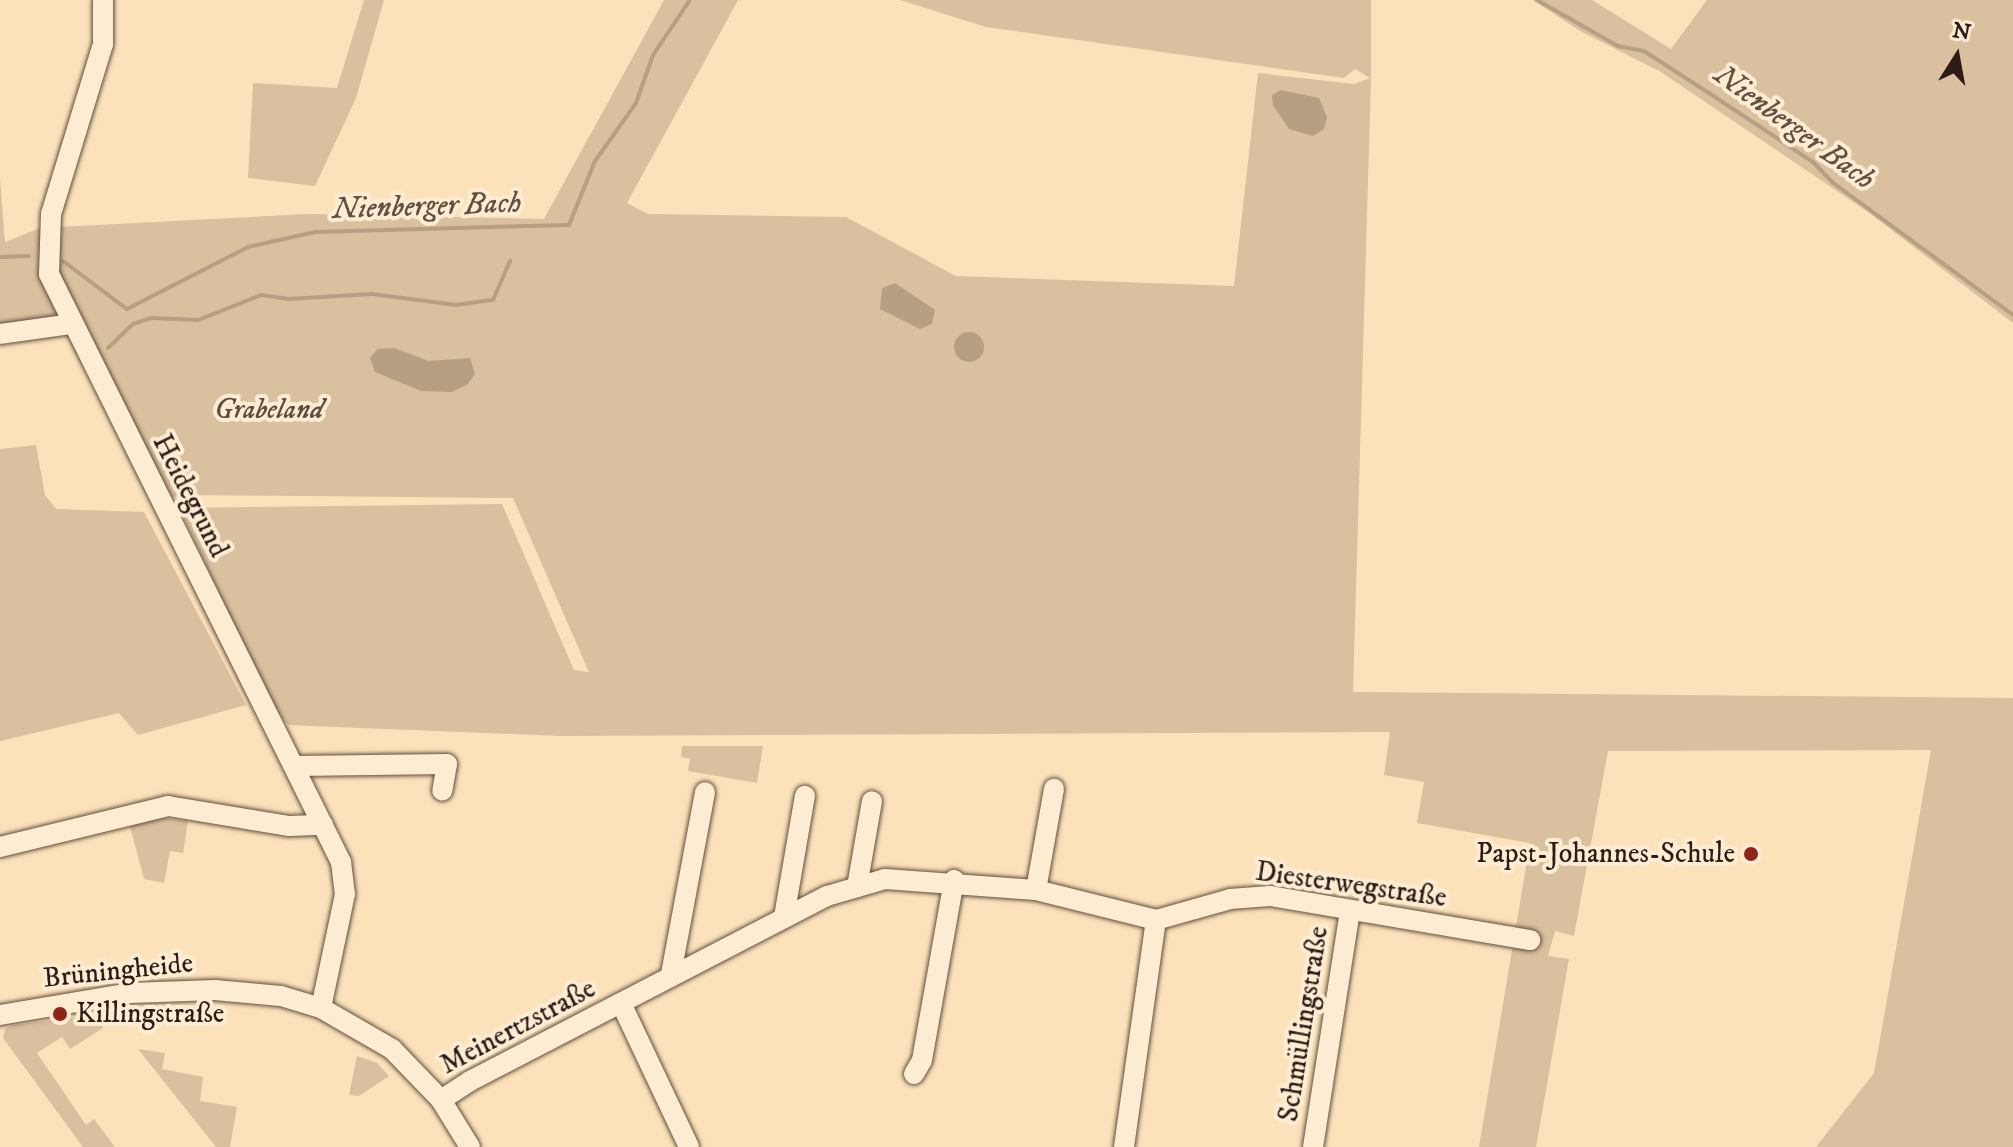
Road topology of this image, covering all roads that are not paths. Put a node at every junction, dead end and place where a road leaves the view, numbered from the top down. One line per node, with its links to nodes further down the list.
1 (103, 0): 2 (street, Heidegrund)
2 (71, 324): 3 (street); 4 (street, Heidegrund)
3 (0, 334)
4 (296, 766): 6 (street); 10 (street, Heidegrund)
5 (1054, 789): 14 (street)
6 (442, 791)
7 (705, 792): 19 (street)
8 (805, 796): 16 (street)
9 (872, 801): 13 (street)
10 (323, 825): 11 (street); 21 (street, Heidegrund)
11 (0, 847)
12 (954, 880): 13 (street, Meinertzstraße); 14 (street, Meinertzstraße); 23 (street)
13 (857, 887): 16 (street, Meinertzstraße)
14 (1036, 890): 17 (street, Meinertzstraße)
15 (1350, 910): 17 (street, Diesterwegstraße); 18 (street, Diesterwegstraße); 28 (street, Schmüllingstraße)
16 (784, 917): 19 (street, Meinertzstraße)
17 (1156, 920): 27 (street)
18 (1530, 940)
19 (671, 974): 20 (street, Meinertzstraße)
20 (621, 1003): 24 (street, Meinertzstraße); 26 (street, Meinertzstraße)
21 (321, 1008): 22 (street, Brüningheide); 24 (street, Brüningheide)
22 (0, 1015)
23 (914, 1074)
24 (441, 1100): 25 (street, Brüningheide)
25 (470, 1147)
26 (689, 1147)
27 (1124, 1147)
28 (1313, 1147)

